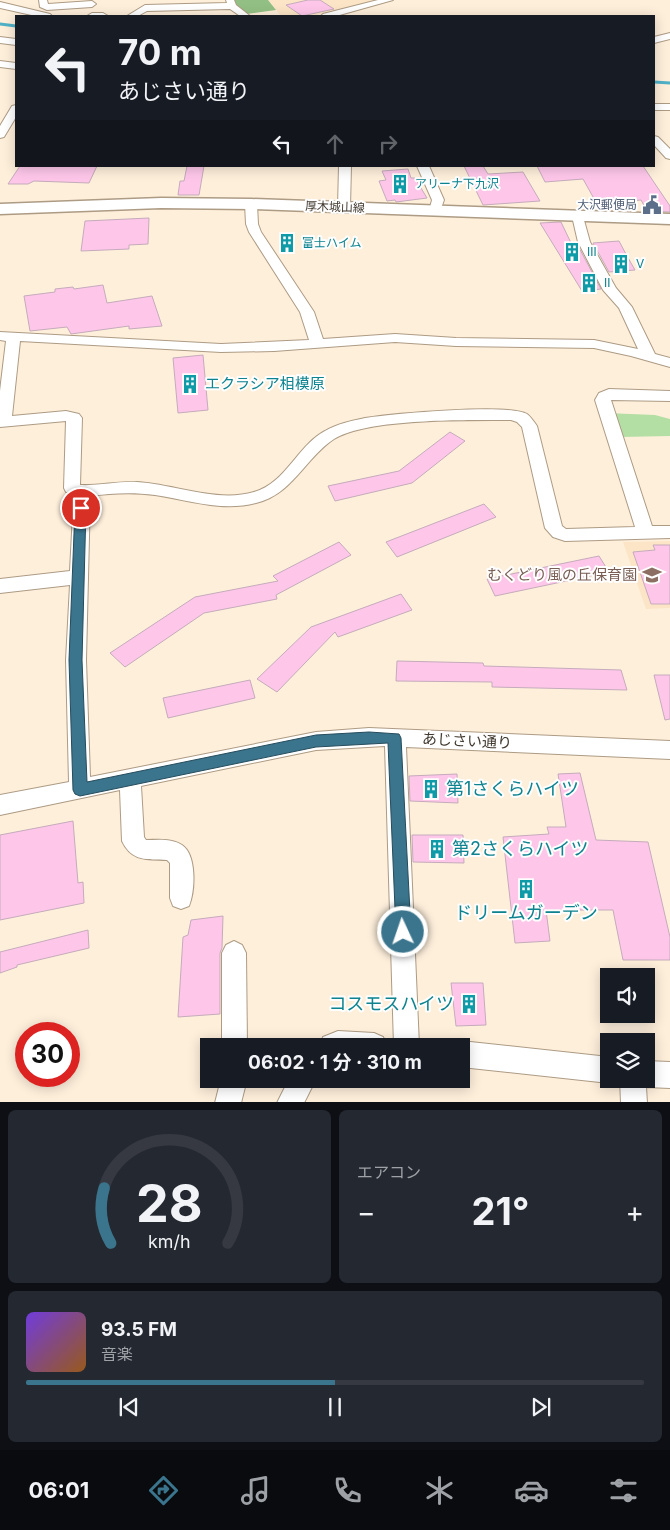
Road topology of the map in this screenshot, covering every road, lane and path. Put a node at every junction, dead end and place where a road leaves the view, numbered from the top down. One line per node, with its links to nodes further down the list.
1 (43, 0): 3 (street)
2 (389, 0): 11 (street)
3 (92, 2): 8 (street)
4 (231, 3): 5 (street); 10 (street)
5 (146, 4): 9 (street)
6 (0, 5): 7 (street)
7 (43, 15)
8 (66, 15)
9 (133, 15)
10 (243, 15)
11 (330, 15)
12 (670, 36): 14 (street)
13 (0, 40): 15 (street)
14 (655, 40)
15 (15, 42)
16 (0, 64): 17 (street)
17 (15, 66)
18 (655, 107): 19 (street)
19 (670, 107)
20 (15, 110): 21 (street)
21 (0, 135)
22 (655, 140): 23 (street)
23 (670, 156)
24 (345, 167): 27 (street)
25 (423, 167): 29 (street)
26 (251, 204): 27 (main road, 厚木城山線); 28 (main road, 厚木城山線); 33 (street)
27 (344, 207): 29 (main road, 厚木城山線)
28 (0, 209)
29 (434, 211): 30 (main road, 厚木城山線)
30 (578, 216): 31 (main road, 厚木城山線); 34 (street)
31 (670, 219)
32 (7, 336): 33 (street); 37 (street)
33 (316, 344): 34 (street)
34 (648, 357): 35 (street)
35 (670, 363)
36 (670, 396): 40 (street)
37 (2, 422): 38 (street)
38 (82, 491): 40 (street); 41 (street)
39 (670, 532): 40 (street)
40 (646, 533)
41 (78, 577): 42 (street); 46 (street)
42 (0, 586)
43 (395, 738): 44 (street, あじさい通り); 45 (street, あじさい通り); 51 (street)
44 (670, 750)
45 (130, 779): 46 (street, あじさい通り); 48 (street)
46 (80, 790): 47 (street, あじさい通り)
47 (0, 806)
48 (181, 898)
49 (234, 953): 50 (street)
50 (234, 1038)
51 (407, 1038)
52 (470, 1055): 53 (street)
53 (600, 1069)
54 (655, 1074): 55 (street)
55 (670, 1075)
56 (232, 1088): 59 (street)
57 (298, 1088): 60 (street)
58 (633, 1088): 61 (street)
59 (228, 1102)
60 (290, 1102)
61 (634, 1102)

